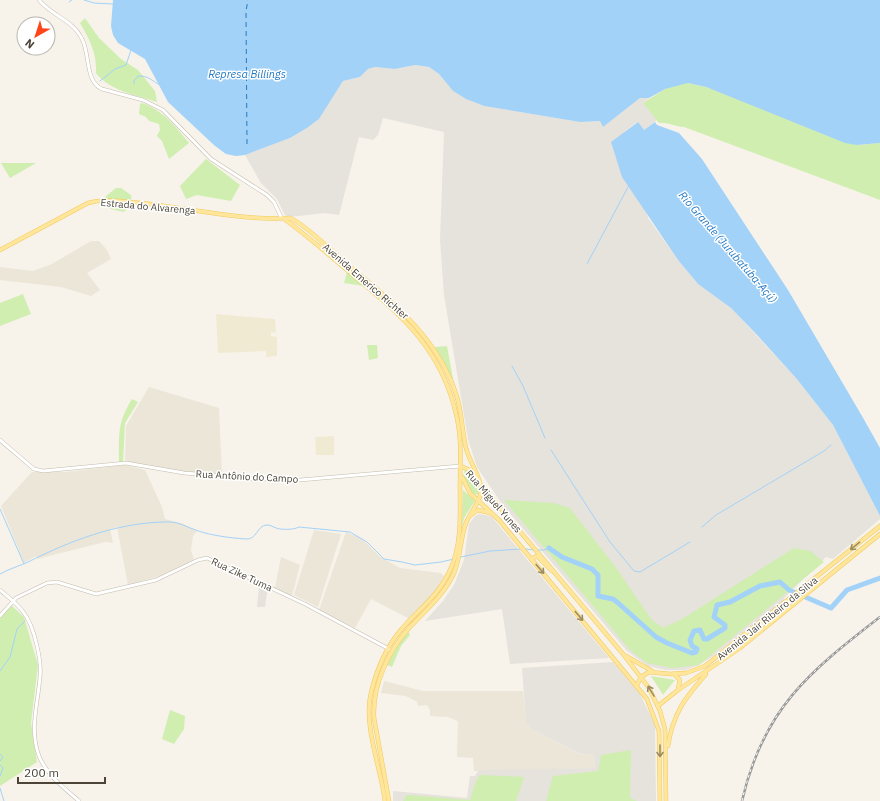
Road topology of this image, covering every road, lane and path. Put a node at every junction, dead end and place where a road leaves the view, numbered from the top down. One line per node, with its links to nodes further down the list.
1 (40, 0): 3 (street)
2 (292, 219): 3 (main road, Estrada do Alvarenga); 7 (main road, Avenida Emerico Richter)
3 (284, 220): 4 (main road, Estrada do Alvarenga); 6 (main road, Avenida Emerico Richter)
4 (0, 250)
5 (0, 440): 6 (street, Rua Antônio do Campo)
6 (460, 466): 7 (main road, Rua Miguel Yunes); 8 (main road, Rua Miguel Yunes); 18 (main road)
7 (481, 484): 8 (main road); 14 (main road, Rua Miguel Yunes)
8 (478, 500): 9 (main road, Rua Miguel Yunes); 10 (main road)
9 (493, 514): 10 (main road); 13 (main road, Rua Miguel Yunes)
10 (468, 517): 18 (main road)
11 (880, 526): 22 (main road, Avenida Jair Ribeiro da Silva, one-way to 22)
12 (880, 534): 20 (main road, Avenida Jair Ribeiro da Silva)
13 (531, 559): 14 (main road); 24 (main road, Rua Miguel Yunes, one-way to 24)
14 (557, 574): 19 (main road, Rua Miguel Yunes)
15 (0, 590): 16 (street)
16 (13, 601): 17 (street, Rua Zike Tuma); 18 (street, Rua Zike Tuma); 29 (street)
17 (0, 616)
18 (390, 650): 30 (main road); 31 (main road)
19 (624, 654): 21 (main road); 23 (main road, Rua Miguel Yunes)
20 (708, 671): 25 (main road, Avenida Jair Ribeiro da Silva); 28 (main road)
21 (657, 673): 22 (main road, Avenida Jair Ribeiro da Silva); 23 (main road, Avenida Jair Ribeiro da Silva)
22 (675, 674): 25 (main road)
23 (641, 677): 24 (main road); 27 (main road, Rua Miguel Yunes, one-way to 23)
24 (637, 685): 26 (main road, Rua Miguel Yunes)
25 (678, 690): 27 (main road, Avenida Jair Ribeiro da Silva)
26 (647, 699): 27 (main road); 32 (main road, Rua Miguel Yunes, one-way to 32)
27 (658, 706): 28 (main road, Rua Miguel Yunes)
28 (666, 759): 33 (main road, Rua Miguel Yunes)
29 (79, 801)
30 (385, 801)
31 (389, 801)
32 (660, 801)
33 (666, 801)

